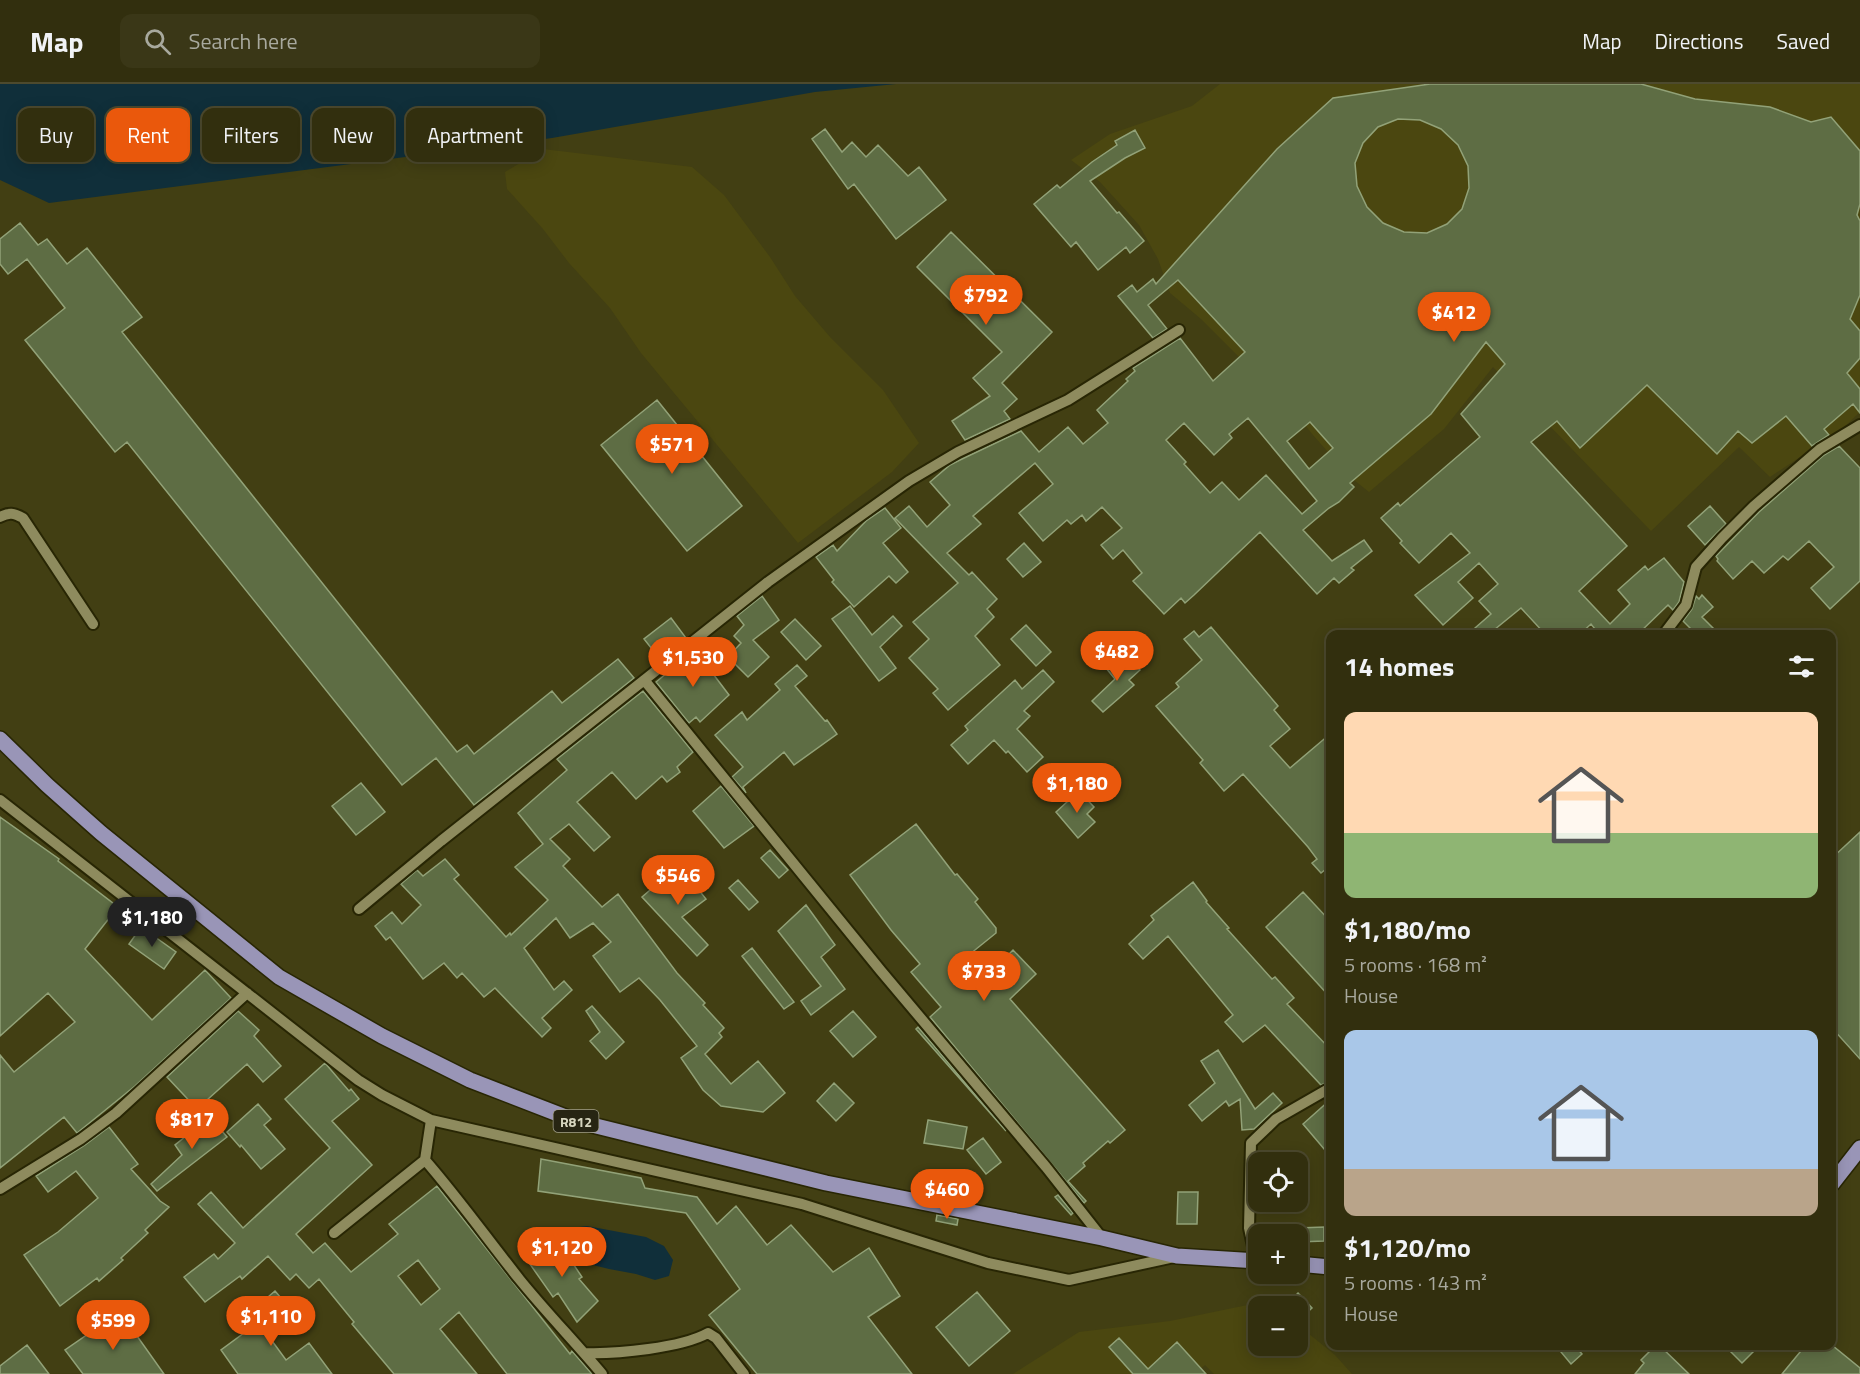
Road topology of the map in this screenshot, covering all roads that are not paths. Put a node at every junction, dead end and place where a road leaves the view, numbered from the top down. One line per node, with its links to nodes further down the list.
1 (1179, 330): 6 (street)
2 (1860, 425): 5 (street)
3 (0, 516): 4 (street)
4 (93, 624)
5 (1667, 630)
6 (645, 681): 9 (street); 19 (street)
7 (0, 740): 19 (main road, R812)
8 (0, 800): 10 (street)
9 (359, 909)
10 (247, 993): 12 (street); 16 (street)
11 (1326, 1090): 17 (street)
12 (431, 1120): 14 (street); 20 (street)
13 (1860, 1148): 15 (main road)
14 (425, 1160): 18 (street); 24 (street)
15 (1836, 1174)
16 (0, 1189)
17 (1250, 1224)
18 (334, 1233)
19 (1102, 1238): 20 (main road, R812)
20 (1177, 1256): 21 (main road, R812)
21 (1248, 1260)
22 (1308, 1265): 23 (main road)
23 (1326, 1267)
24 (585, 1353): 25 (street); 26 (street)
25 (602, 1374)
26 (744, 1374)

